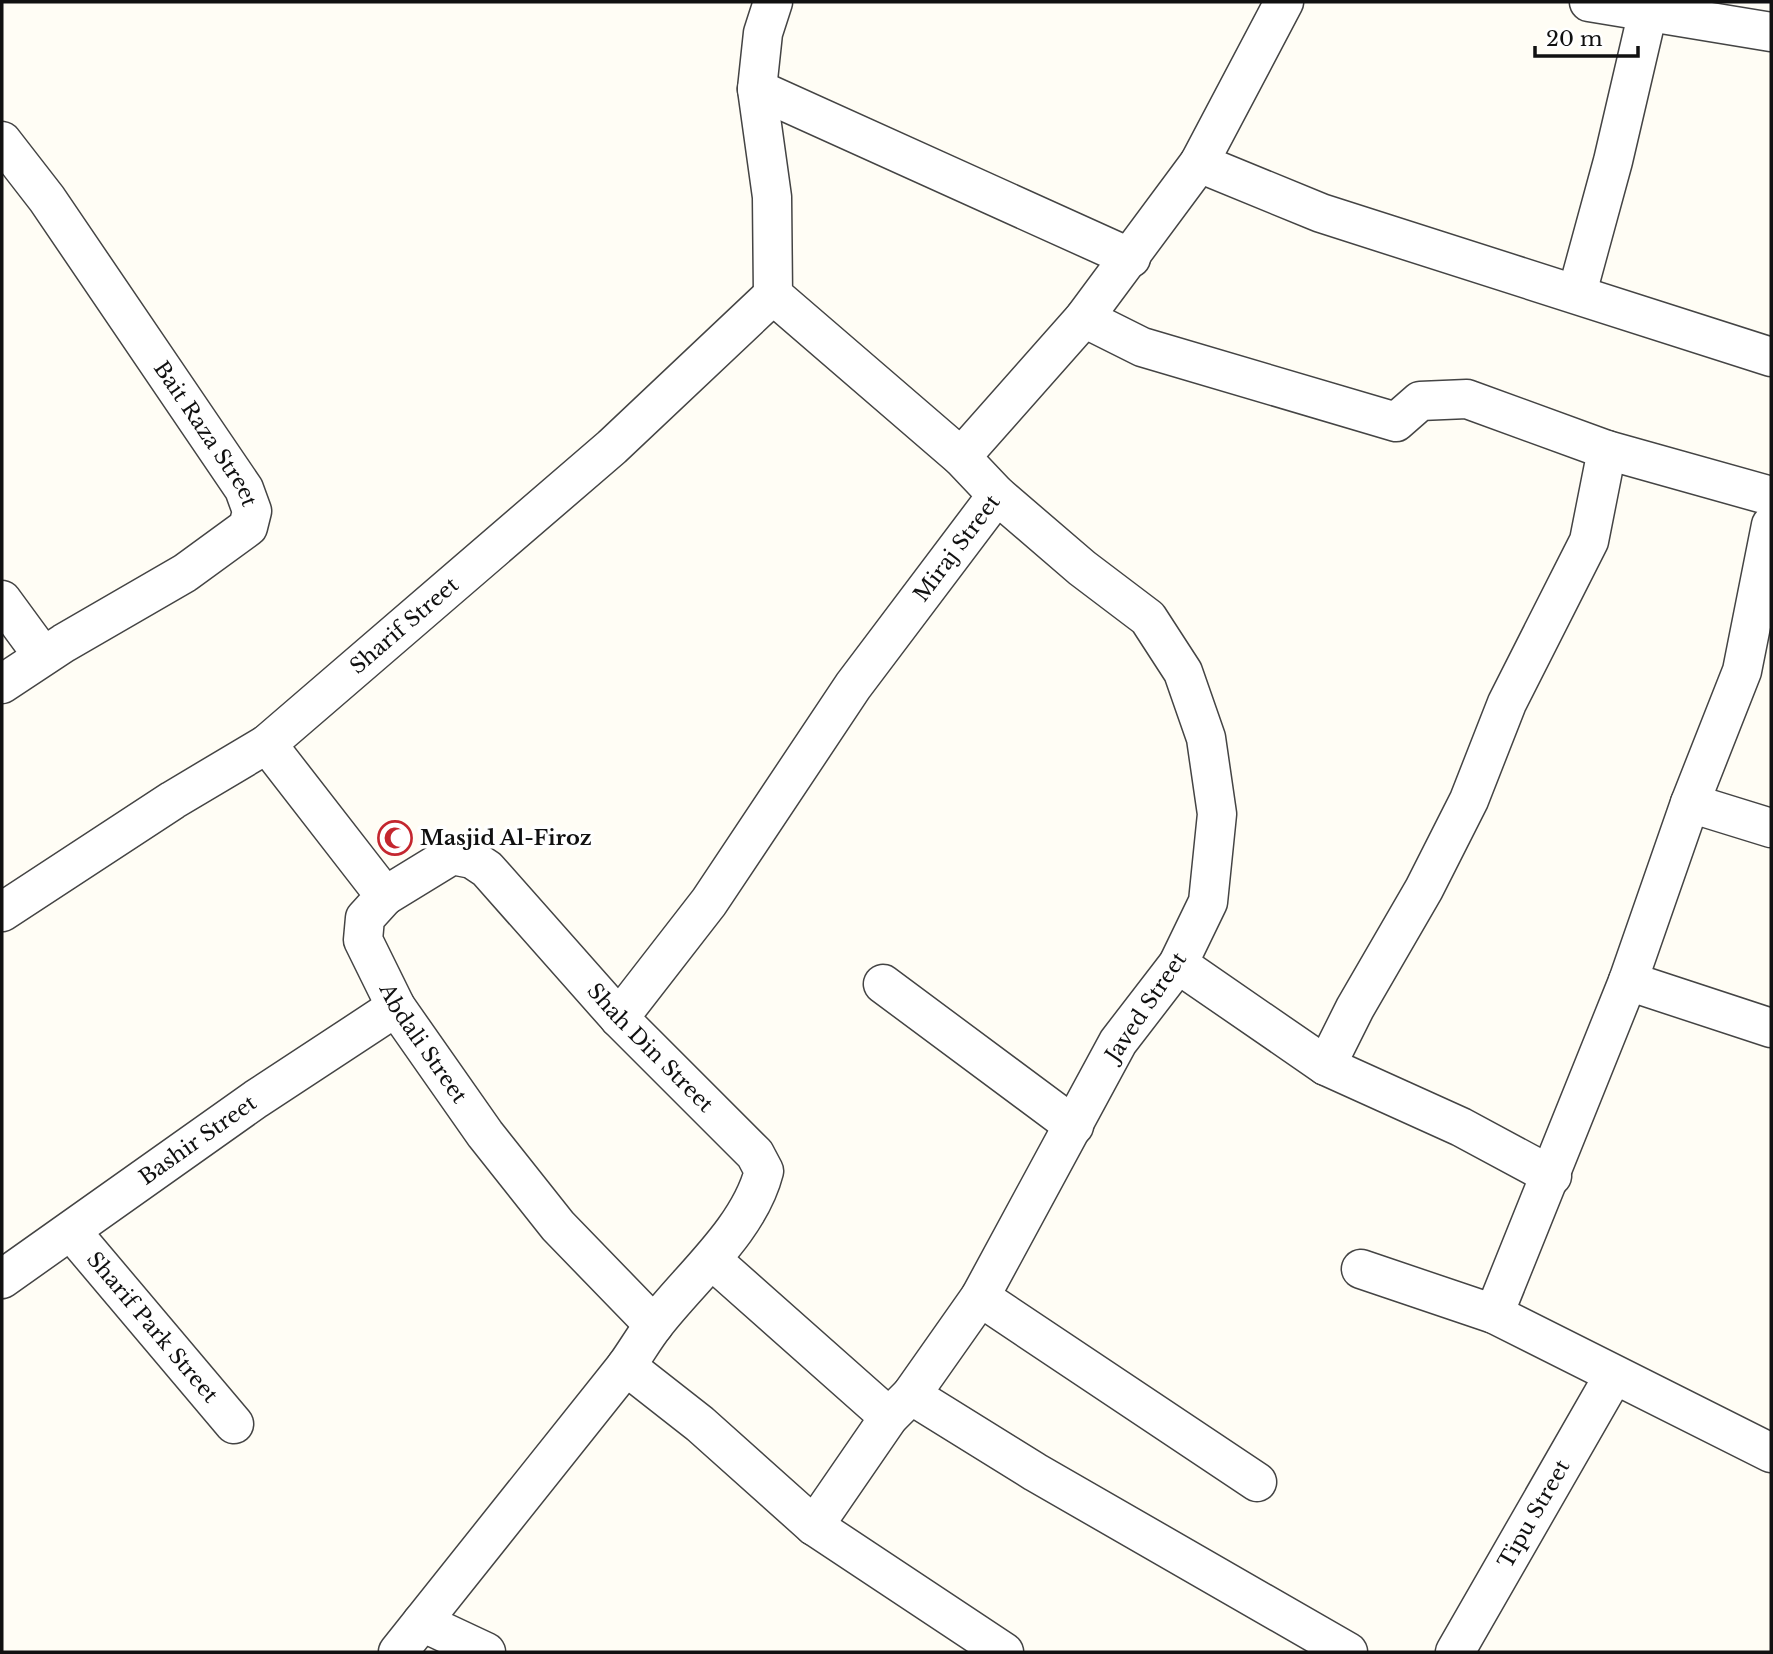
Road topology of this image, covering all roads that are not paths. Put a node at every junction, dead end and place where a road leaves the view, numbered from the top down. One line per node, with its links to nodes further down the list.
1 (774, 2): 6 (street)
2 (1284, 2): 8 (street)
3 (1589, 2): 4 (street)
4 (1648, 11): 5 (street); 10 (street)
5 (1771, 32)
6 (757, 89): 9 (street); 11 (street)
7 (2, 141): 20 (street, Bait Raza Street)
8 (1199, 163): 9 (street); 10 (street)
9 (1131, 258): 12 (street)
10 (1577, 293): 13 (street)
11 (774, 295): 15 (street, Miraj Street); 23 (street, Sharif Street)
12 (1084, 318): 14 (street); 15 (street)
13 (1771, 357)
14 (1607, 450): 17 (street); 34 (street)
15 (961, 457): 16 (street, Miraj Street)
16 (997, 495): 28 (street, Javed Street); 32 (street, Miraj Street)
17 (1771, 496)
18 (1771, 525): 21 (street)
19 (2, 600): 20 (street)
20 (43, 656): 22 (street, Bait Raza Street)
21 (1757, 674): 24 (street)
22 (2, 684)
23 (267, 744): 26 (street); 27 (street, Sharif Street)
24 (1690, 803): 25 (street); 29 (street)
25 (1771, 828)
26 (385, 896): 31 (street, Abdali Street); 32 (street, Shah Din Street)
27 (2, 912)
28 (1178, 964): 34 (street); 35 (street, Javed Street)
29 (1628, 981): 33 (street); 36 (street)
30 (883, 984): 35 (street)
31 (396, 1007): 37 (street, Bashir Street); 43 (street, Abdali Street)
32 (618, 1018): 38 (street, Shah Din Street)
33 (1771, 1028)
34 (1326, 1066): 36 (street)
35 (1074, 1126): 41 (street, Javed Street)
36 (1552, 1176): 42 (street)
37 (71, 1231): 40 (street, Bashir Street); 47 (street, Sharif Park Street)
38 (712, 1260): 43 (street, Shah Din Street); 46 (street)
39 (1361, 1269): 42 (street)
40 (2, 1279)
41 (980, 1297): 46 (street, Javed Street); 49 (street)
42 (1494, 1314): 45 (street)
43 (654, 1325): 44 (street, Shah Din Street)
44 (626, 1366): 50 (street); 51 (street, Shah Din Street)
45 (1614, 1375): 48 (street); 56 (street, Tipu Street)
46 (900, 1406): 50 (street, Javed Street); 55 (street)
47 (234, 1424)
48 (1768, 1442)
49 (1257, 1482)
50 (814, 1525): 54 (street)
51 (422, 1622): 52 (street); 53 (street)
52 (398, 1652)
53 (486, 1652)
54 (1004, 1652)
55 (1349, 1652)
56 (1455, 1652)

